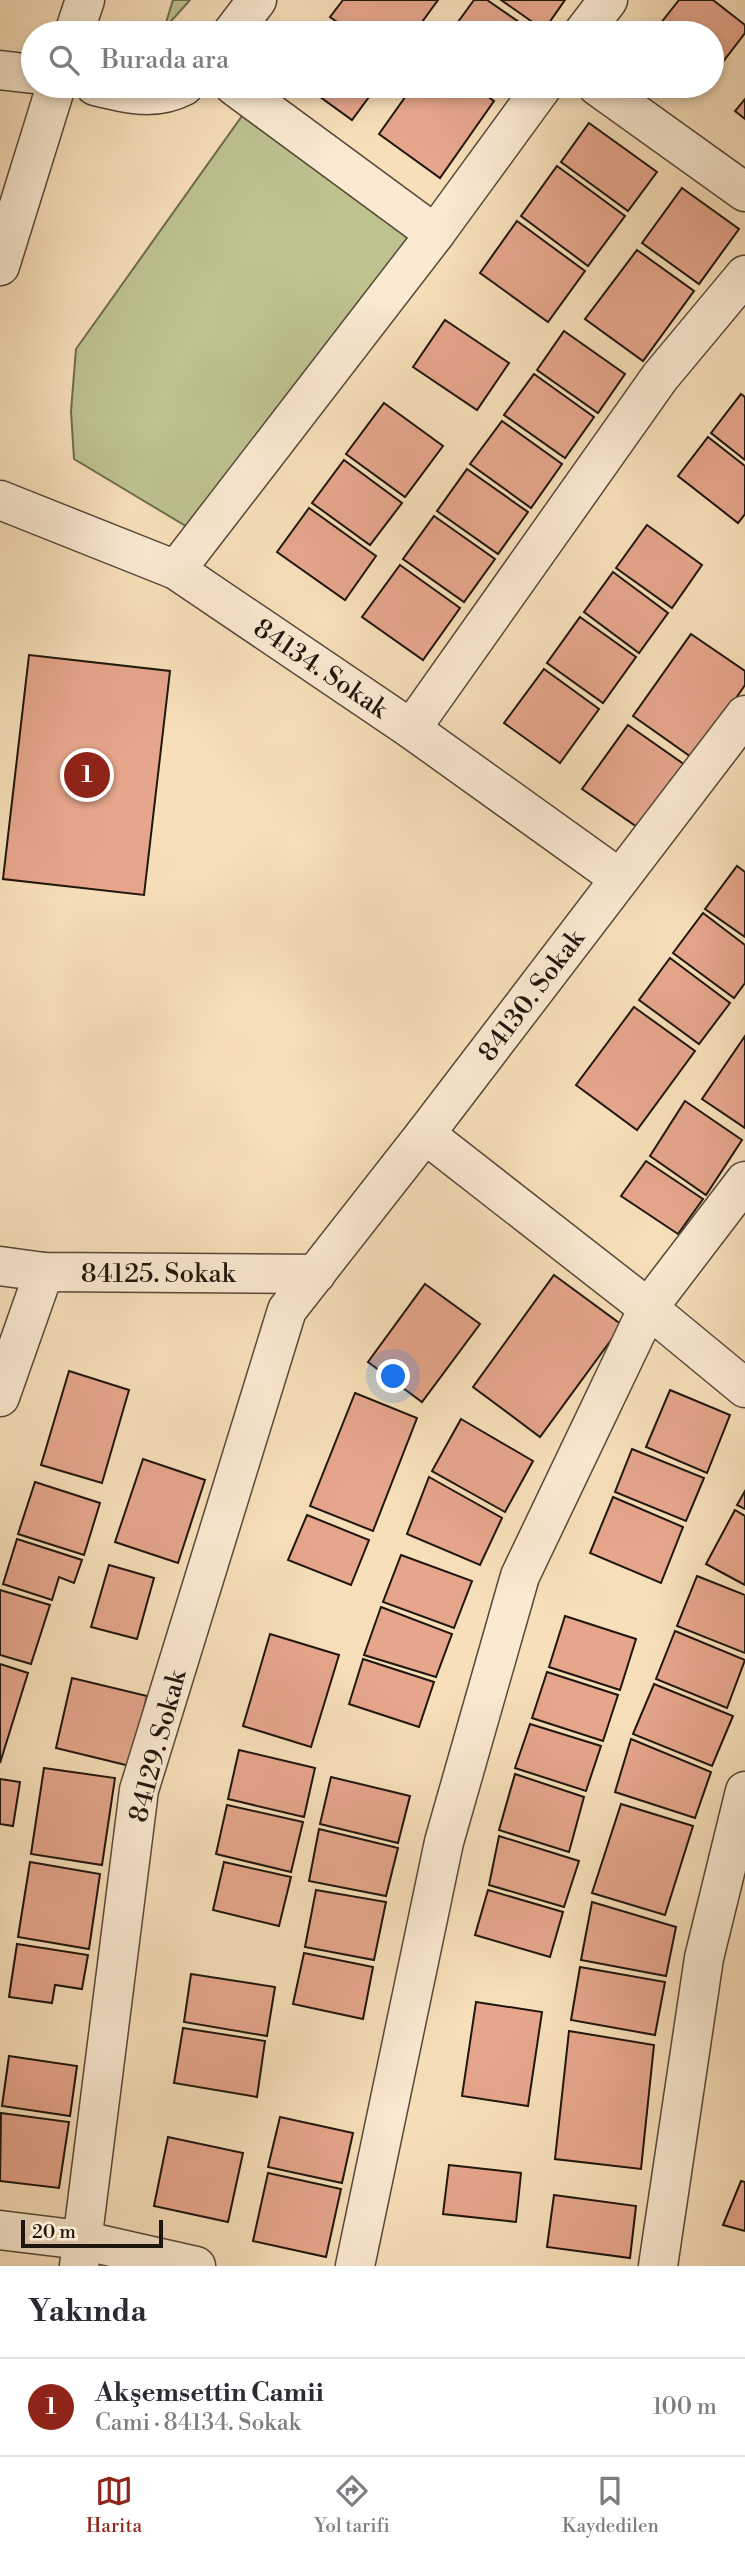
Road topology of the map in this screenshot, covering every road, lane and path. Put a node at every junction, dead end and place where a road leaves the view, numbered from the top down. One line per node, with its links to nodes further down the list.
1 (85, 0): 4 (street)
2 (257, 0): 5 (street)
3 (608, 0): 6 (street)
4 (78, 21)
5 (241, 21)
6 (592, 21)
7 (0, 70): 8 (street)
8 (21, 73)
9 (52, 98): 15 (street)
10 (250, 98): 14 (street)
11 (534, 98): 14 (street)
12 (614, 98): 13 (street)
13 (745, 192)
14 (435, 234): 18 (street)
15 (0, 266)
16 (745, 275): 20 (street)
17 (0, 500): 18 (street, 84134. Sokak)
18 (176, 570): 20 (street, 84134. Sokak)
19 (745, 715): 21 (street, 84130. Sokak)
20 (411, 729): 21 (street, 84134. Sokak)
21 (619, 878): 22 (street, 84130. Sokak)
22 (425, 1134): 26 (street, 84130. Sokak); 27 (street)
23 (745, 1181): 27 (street)
24 (0, 1266): 25 (street, 84125. Sokak)
25 (44, 1272): 26 (street, 84125. Sokak); 29 (street)
26 (316, 1274): 32 (street, 84129. Sokak)
27 (648, 1308): 28 (street); 34 (street)
28 (745, 1388)
29 (0, 1397)
30 (745, 1791): 35 (street)
31 (0, 2230): 32 (street)
32 (80, 2253): 33 (street)
33 (196, 2266)
34 (355, 2266)
35 (658, 2266)

